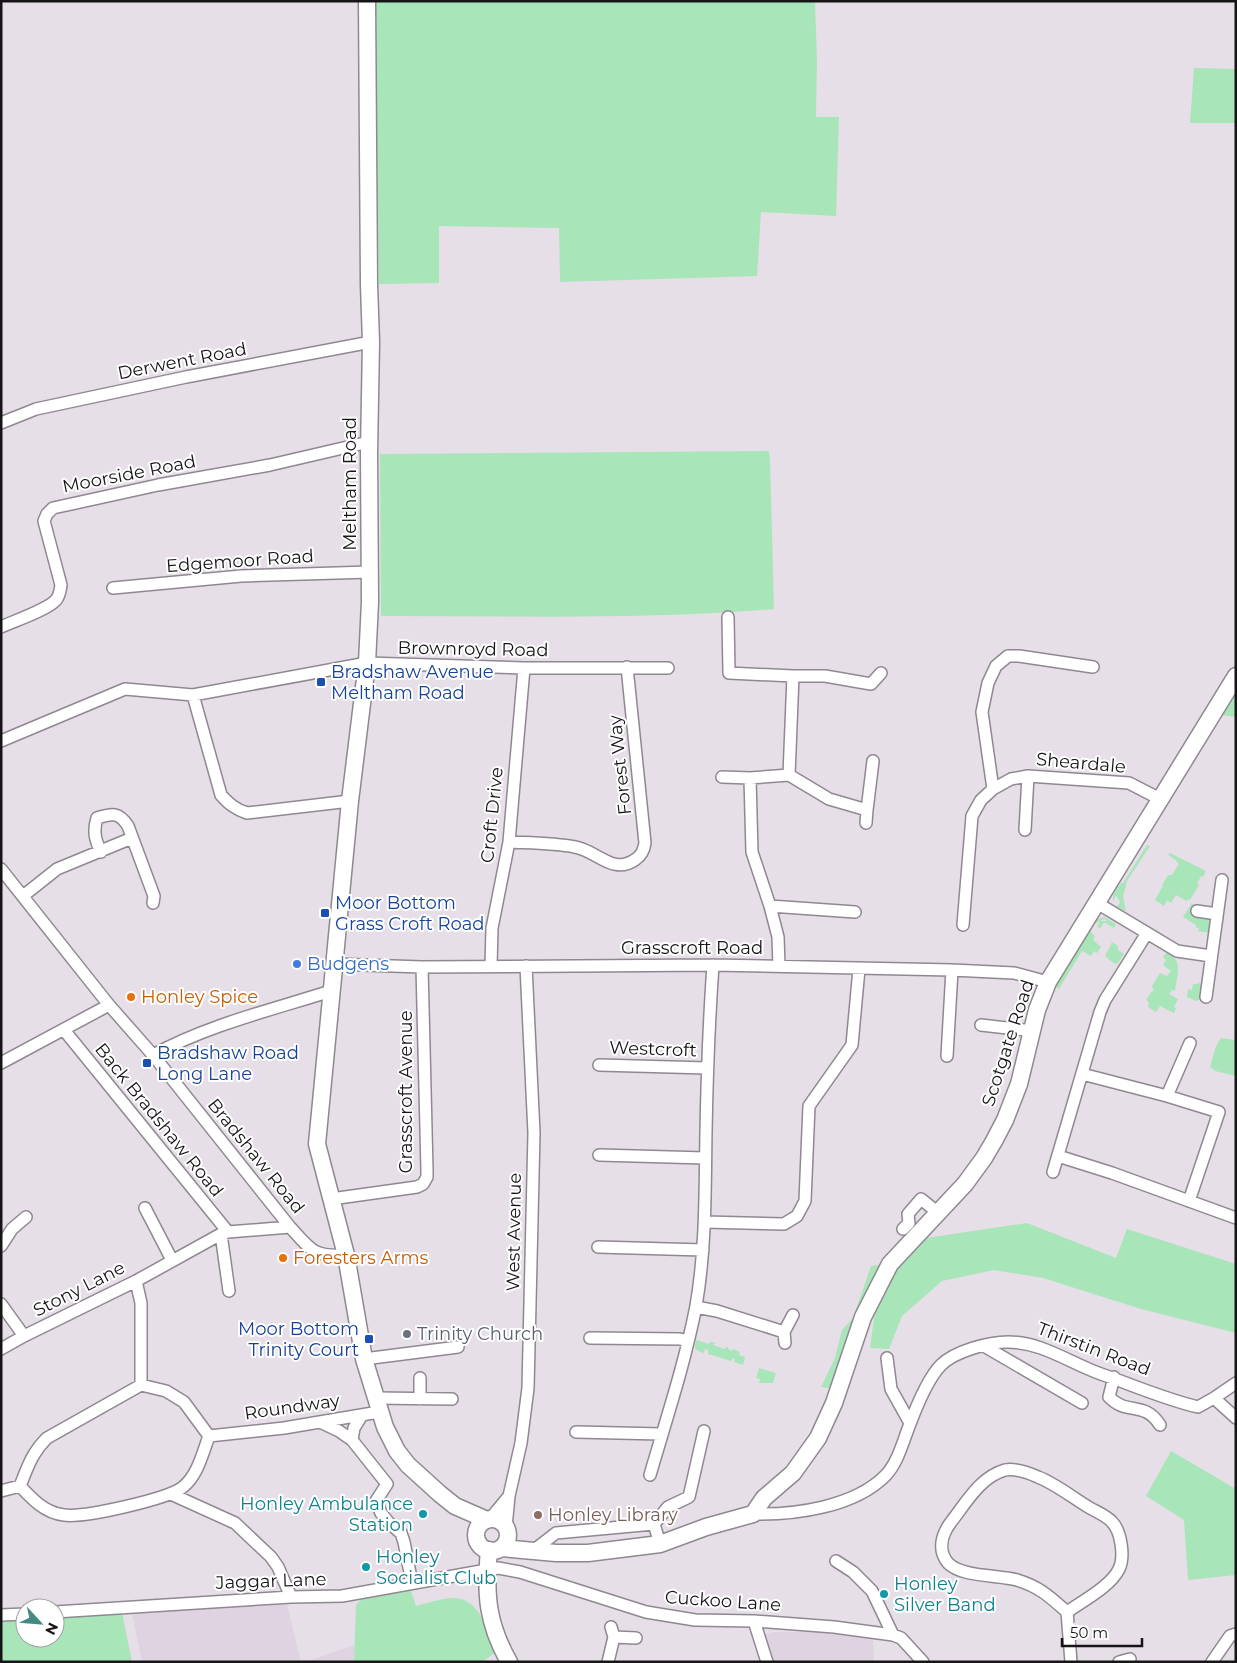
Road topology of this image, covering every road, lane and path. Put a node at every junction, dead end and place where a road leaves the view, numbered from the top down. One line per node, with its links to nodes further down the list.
1 (367, 1): 2 (street, Meltham Road)
2 (371, 342): 3 (street, Derwent Road); 4 (street, Meltham Road)
3 (1, 423)
4 (369, 442): 5 (street, Meltham Road); 8 (street, Moorside Road)
5 (370, 572): 6 (street, Edgemoor Road); 9 (street, Meltham Road)
6 (113, 588)
7 (728, 618): 15 (street)
8 (1, 627)
9 (367, 664): 12 (street, Brownroyd Road); 17 (street, Brownroyd Road); 26 (street, Meltham Road)
10 (628, 667): 12 (street, Brownroyd Road); 13 (street, Brownroyd Road); 31 (street, Forest Way)
11 (1093, 667): 24 (street)
12 (524, 668): 31 (street, Croft Drive)
13 (668, 668)
14 (881, 673): 15 (street)
15 (793, 676): 20 (street)
16 (1236, 676): 25 (street, Scotgate Road)
17 (193, 694): 18 (street, Brownroyd Road); 26 (street)
18 (1, 741)
19 (873, 761): 27 (street)
20 (789, 775): 23 (street); 27 (street)
21 (1028, 776): 24 (street, Sheardale); 25 (street, Sheardale); 29 (street)
22 (722, 777): 23 (street)
23 (750, 778): 38 (street)
24 (993, 789): 42 (street, Sheardale)
25 (1160, 799): 37 (street, Scotgate Road)
26 (350, 801): 45 (street, Meltham Road)
27 (867, 810): 28 (street)
28 (866, 823)
29 (1025, 830)
30 (132, 838): 32 (street); 32 (street); 36 (street)
31 (509, 842): 47 (street, Croft Drive)
32 (101, 852): 35 (street)
33 (1, 870): 35 (street, Bradshaw Road)
34 (1222, 880): 41 (street)
35 (23, 896): 56 (street, Bradshaw Road)
36 (152, 903)
37 (1097, 903): 43 (street); 53 (street, Scotgate Road)
38 (770, 906): 40 (street); 49 (street)
39 (1197, 911): 41 (street)
40 (854, 912)
41 (1218, 914): 44 (street)
42 (963, 925)
43 (1147, 933): 44 (street); 66 (street)
44 (1211, 956): 55 (street)
45 (334, 964): 50 (street, Grasscroft Road); 54 (street, Meltham Road)
46 (713, 965): 48 (street, Grasscroft Road); 49 (street, Grasscroft Road); 65 (street, Westcroft)
47 (492, 966): 48 (street, Grasscroft Road); 50 (street, Grasscroft Road)
48 (526, 966): 123 (street, West Avenue)
49 (779, 966): 51 (street, Grasscroft Road)
50 (422, 967): 72 (street, Grasscroft Avenue)
51 (859, 969): 52 (street, Grasscroft Road); 78 (street)
52 (952, 970): 53 (street, Grasscroft Road); 62 (street)
53 (1048, 982): 59 (street, Scotgate Road)
54 (330, 991): 61 (street); 72 (street, Meltham Road)
55 (1206, 997)
56 (109, 1005): 58 (street); 61 (street, Bradshaw Road)
57 (981, 1025): 59 (street)
58 (64, 1030): 63 (street); 81 (street, Back Bradshaw Road)
59 (1033, 1031): 75 (street, Scotgate Road)
60 (1190, 1043): 67 (street)
61 (153, 1055): 79 (street, Bradshaw Road)
62 (947, 1056)
63 (1, 1063)
64 (599, 1065): 65 (street, Westcroft)
65 (707, 1068): 70 (street, Westcroft)
66 (1082, 1074): 67 (street); 69 (street)
67 (1167, 1096): 73 (street)
68 (599, 1155): 70 (street)
69 (1058, 1156): 71 (street); 73 (street)
70 (705, 1158): 78 (street, Westcroft)
71 (1053, 1172)
72 (331, 1199): 85 (street, Meltham Road)
73 (1189, 1201): 77 (street)
74 (146, 1208): 86 (street)
75 (937, 1212): 80 (street); 125 (street, Scotgate Road)
76 (26, 1217): 82 (street)
77 (1236, 1218)
78 (705, 1222): 84 (street, Westcroft)
79 (290, 1227): 81 (street, Stony Lane); 85 (street, Bradshaw Road)
80 (903, 1229)
81 (225, 1233): 86 (street, Stony Lane); 88 (street)
82 (1, 1246)
83 (598, 1247): 84 (street)
84 (703, 1250): 90 (street, Westcroft)
85 (346, 1255): 99 (street, Meltham Road)
86 (172, 1260): 87 (street, Stony Lane)
87 (136, 1281): 92 (street, Stony Lane); 103 (street)
88 (229, 1292)
89 (1, 1304): 92 (street)
90 (696, 1307): 91 (street); 94 (street, Westcroft)
91 (792, 1315)
92 (24, 1336): 97 (street, Stony Lane)
93 (590, 1338): 94 (street)
94 (688, 1341): 116 (street, Westcroft)
95 (984, 1346): 100 (street, Thirstin Road); 107 (street); 112 (street, Thirstin Road)
96 (458, 1347): 99 (street)
97 (1, 1349)
98 (888, 1358): 112 (street)
99 (364, 1359): 108 (street, Meltham Road)
100 (1114, 1377): 105 (street, Thirstin Road); 113 (street)
101 (420, 1378): 104 (street)
102 (1236, 1383): 105 (street, Thirstin Road)
103 (141, 1385): 117 (street); 120 (street)
104 (420, 1398): 106 (street, Roundway); 108 (street, Roundway)
105 (1214, 1398): 110 (street)
106 (452, 1399)
107 (1082, 1403)
108 (377, 1405): 109 (street, Roundway); 124 (street, Meltham Road)
109 (362, 1415): 111 (street, Roundway); 118 (street)
110 (1236, 1418)
111 (320, 1422): 117 (street, Roundway); 118 (street)
112 (910, 1423): 125 (street, Thirstin Road)
113 (1160, 1425)
114 (704, 1431): 127 (street)
115 (576, 1432): 116 (street)
116 (662, 1434): 119 (street, Westcroft)
117 (209, 1436): 122 (street)
118 (352, 1440): 135 (street)
119 (650, 1475)
120 (20, 1486): 121 (street); 122 (street)
121 (1, 1491)
122 (171, 1494): 136 (street)
123 (509, 1496): 126 (street, West Avenue); 128 (street, West Avenue)
124 (455, 1506): 126 (street); 129 (street)
125 (753, 1514): 130 (street, Thirstin Road)
126 (488, 1519): 128 (street); 129 (street)
127 (654, 1524): 130 (street); 132 (street)
128 (506, 1528): 131 (street); 132 (street, Thirstin Road)
129 (476, 1538): 131 (street)
130 (660, 1544): 132 (street, Thirstin Road)
131 (495, 1549): 132 (street, Thirstin Road); 134 (street)
132 (534, 1550)
133 (836, 1561): 143 (street)
134 (487, 1570): 135 (street, Jaggar Lane); 141 (street, Cuckoo Lane); 145 (street)
135 (412, 1582): 136 (street, Jaggar Lane)
136 (291, 1597): 137 (street, Jaggar Lane)
137 (65, 1611)
138 (1067, 1612): 138 (street); 149 (street)
139 (15, 1614): 140 (street)
140 (1, 1615)
141 (754, 1621): 143 (street, Cuckoo Lane); 147 (street)
142 (1236, 1634): 150 (street)
143 (897, 1637): 148 (street)
144 (636, 1638): 146 (street)
145 (509, 1662)
146 (608, 1662)
147 (767, 1662)
148 (923, 1662)
149 (1071, 1662)
150 (1212, 1662)

